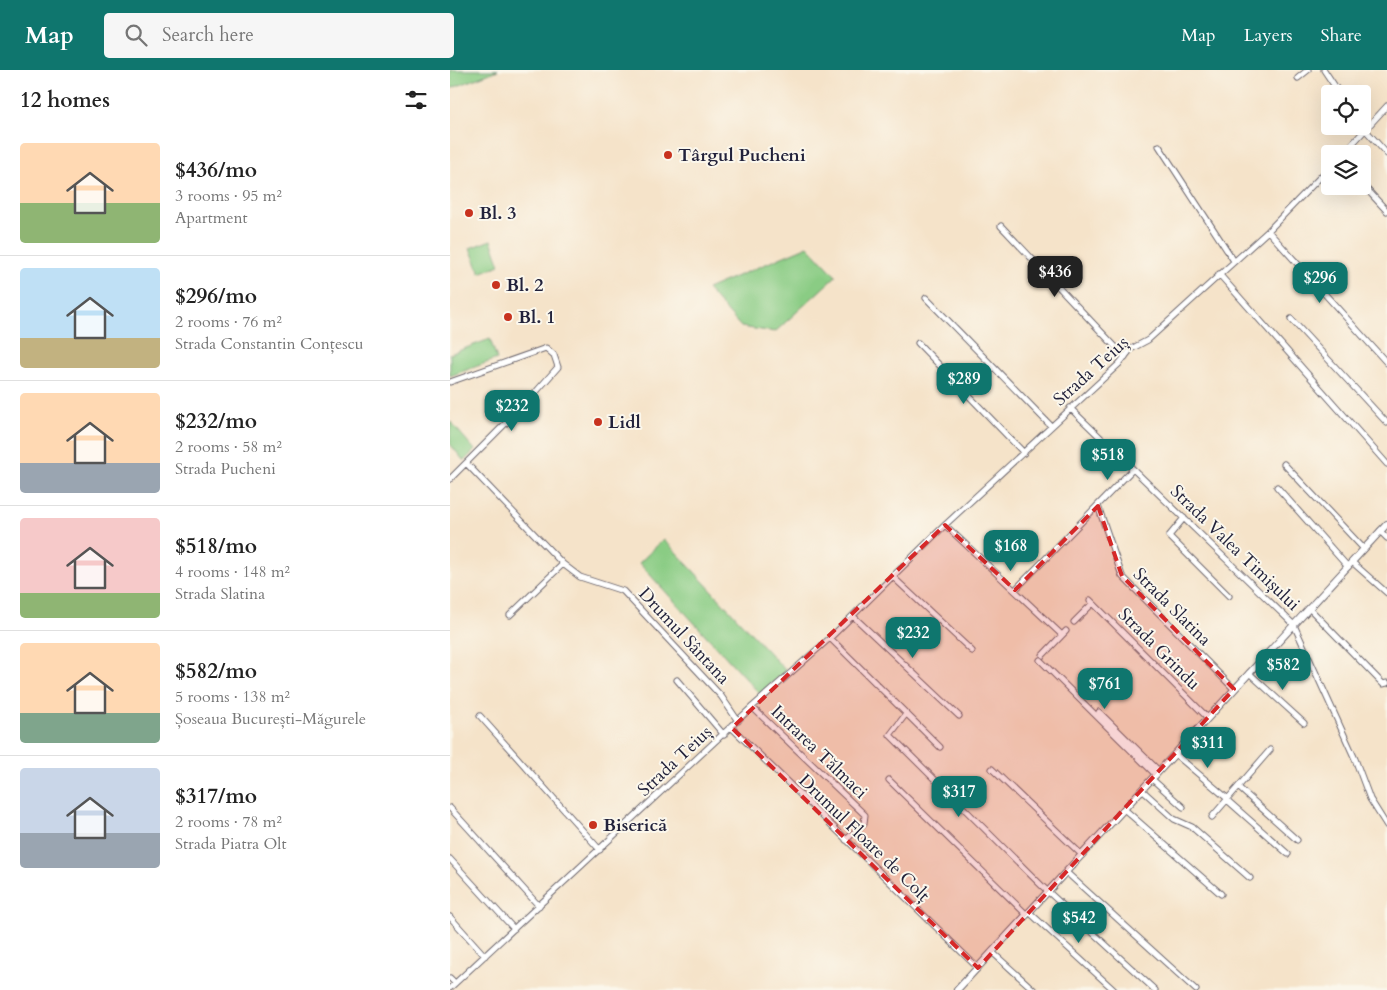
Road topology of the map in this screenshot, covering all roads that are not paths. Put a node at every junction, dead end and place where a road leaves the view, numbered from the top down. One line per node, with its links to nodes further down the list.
1 (1308, 70): 3 (street)
2 (1324, 70): 4 (street)
3 (1298, 78)
4 (1334, 85)
5 (1387, 106): 6 (street)
6 (1371, 121)
7 (1358, 135): 9 (street)
8 (1370, 135): 11 (street)
9 (1350, 145)
10 (1159, 146): 17 (street)
11 (1387, 154)
12 (1321, 176): 16 (street, Strada Teiuș)
13 (1371, 194): 14 (street)
14 (1387, 211)
15 (1001, 226): 22 (street)
16 (1268, 231): 17 (street, Strada Teiuș); 23 (street)
17 (1234, 261): 18 (street, Strada Teiuș)
18 (1219, 274): 22 (street, Strada Teiuș); 31 (street)
19 (926, 298): 27 (street)
20 (1292, 319): 26 (street)
21 (918, 342): 28 (street)
22 (1125, 357): 25 (street, Strada Teiuș)
23 (1387, 363)
24 (450, 382): 29 (street)
25 (1070, 408): 27 (street, Strada Teiuș); 32 (street, Strada Valea Timișului)
26 (1387, 423)
27 (1051, 426): 28 (street, Strada Teiuș)
28 (1024, 453): 38 (street, Strada Teiuș)
29 (467, 464): 33 (street); 42 (street, Drumul Sântana)
30 (1284, 464): 41 (street)
31 (1387, 464)
32 (1133, 469): 35 (street); 36 (street, Strada Valea Timișului)
33 (450, 479)
34 (1277, 487): 43 (street)
35 (1098, 506): 45 (street); 58 (street, Strada Slatina)
36 (1184, 518): 47 (street); 52 (street, Strada Valea Timișului)
37 (1387, 524): 39 (main road)
38 (945, 526): 44 (street, Strada Teiuș); 45 (street)
39 (1380, 531): 40 (street); 41 (main road)
40 (1387, 538)
41 (1364, 549): 43 (main road)
42 (563, 564): 49 (street); 65 (street, Drumul Sântana)
43 (1350, 564): 46 (street); 48 (main road)
44 (892, 577): 50 (street, Strada Teiuș); 54 (street)
45 (1015, 590): 73 (street)
46 (1387, 593)
47 (1229, 596)
48 (1309, 608): 52 (main road); 57 (street)
49 (510, 615)
50 (853, 616): 53 (street, Strada Teiuș); 63 (street)
51 (1074, 622): 64 (street, Strada Grindu)
52 (1294, 625): 55 (main road); 82 (street)
53 (830, 638): 59 (street, Strada Teiuș); 61 (street)
54 (972, 651)
55 (1249, 673): 58 (main road); 66 (street)
56 (678, 680): 68 (street)
57 (1387, 683)
58 (1234, 689): 64 (main road)
59 (752, 707): 65 (street, Strada Teiuș); 83 (street, Intrarea Tălmaci)
60 (1099, 712): 73 (street)
61 (906, 714): 69 (street); 91 (street)
62 (480, 716): 85 (street)
63 (959, 716)
64 (1208, 718): 71 (main road)
65 (738, 721): 67 (street, Strada Teiuș)
66 (1304, 723)
67 (732, 728): 68 (street, Strada Teiuș); 83 (street, Drumul Floare de Colț)
68 (724, 735): 85 (street, Strada Teiuș)
69 (940, 747)
70 (1270, 750): 75 (street)
71 (1175, 754): 73 (main road); 77 (street)
72 (992, 769): 87 (street)
73 (1155, 775): 76 (main road); 78 (street)
74 (889, 780): 94 (street)
75 (1238, 788): 77 (street); 84 (street)
76 (1142, 790): 80 (main road); 90 (street)
77 (1227, 799): 81 (street); 86 (street)
78 (1183, 807)
79 (450, 808): 93 (street)
80 (1124, 809): 87 (main road); 92 (street)
81 (1212, 817)
82 (1387, 826)
83 (846, 840): 99 (street, Drumul Floare de Colț)
84 (1297, 840)
85 (600, 850): 93 (street, Strada Teiuș)
86 (1288, 854)
87 (1082, 855): 89 (main road)
88 (450, 859): 96 (street)
89 (1066, 872): 91 (main road); 107 (street)
90 (1250, 878)
91 (1048, 892): 94 (main road); 106 (street)
92 (1221, 894)
93 (538, 906): 96 (street, Strada Teiuș)
94 (1028, 914): 97 (main road); 105 (street)
95 (450, 917): 98 (street)
96 (514, 929): 98 (street, Strada Teiuș)
97 (992, 952): 99 (main road); 104 (street)
98 (484, 956): 101 (street, Strada Teiuș)
99 (978, 968): 103 (main road)
100 (450, 978): 101 (street)
101 (455, 983): 102 (street, Strada Teiuș)
102 (450, 988)
103 (961, 989)
104 (1034, 990)
105 (1114, 990)
106 (1155, 990)
107 (1196, 990)

